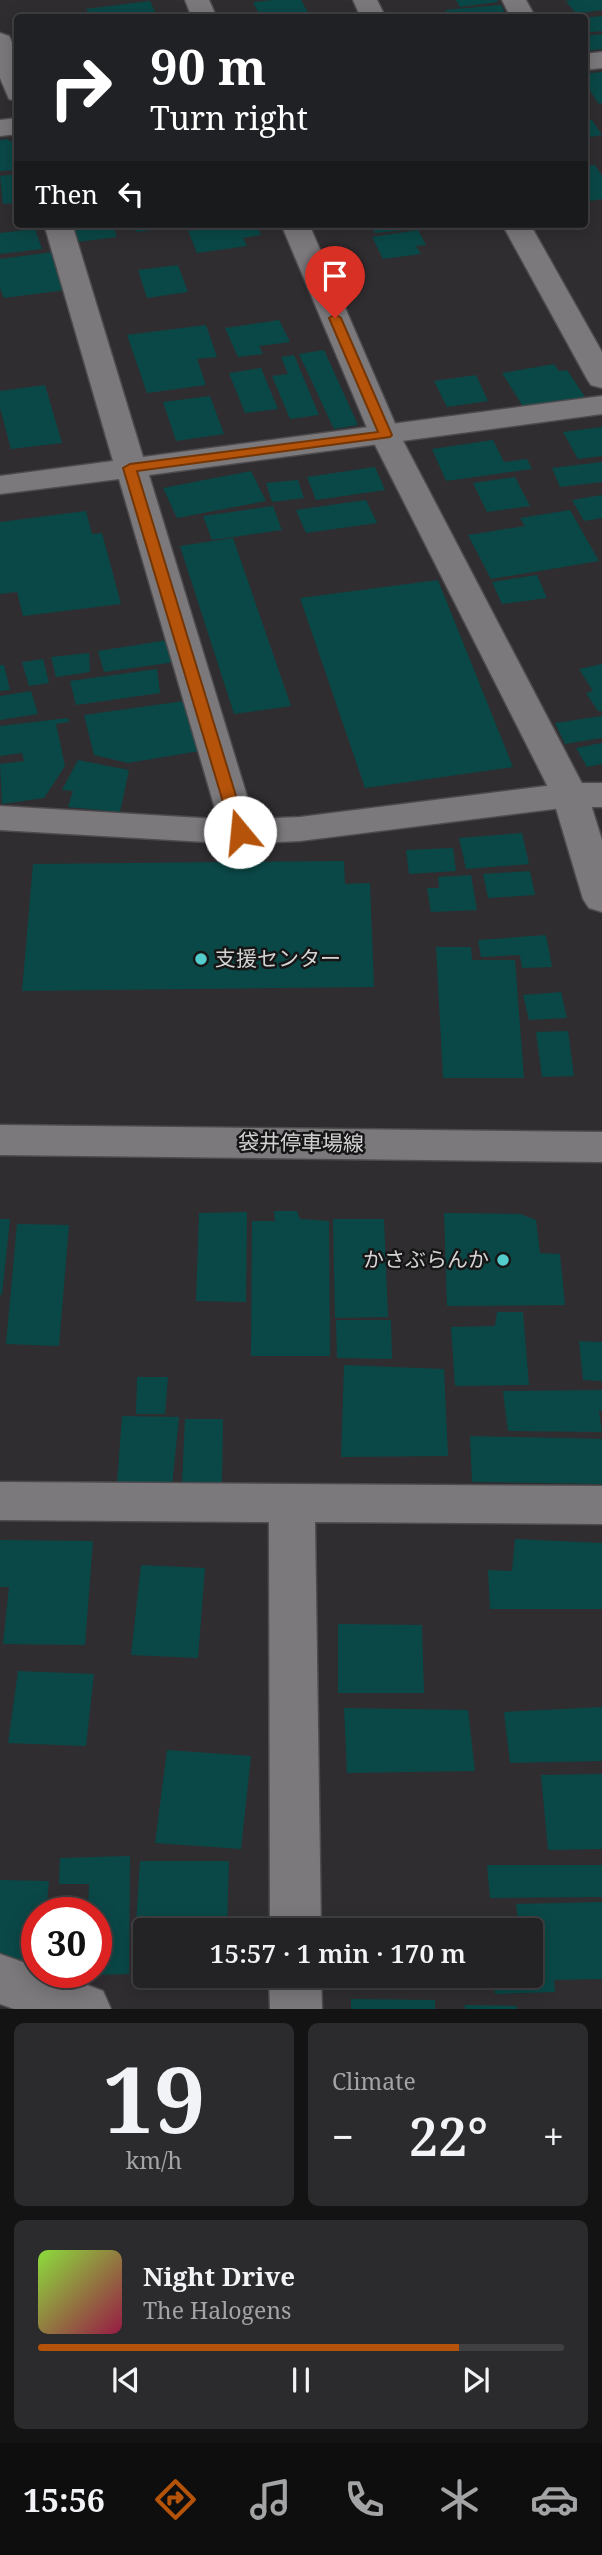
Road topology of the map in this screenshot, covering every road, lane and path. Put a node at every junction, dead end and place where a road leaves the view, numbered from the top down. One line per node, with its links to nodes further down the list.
1 (0, 41): 2 (street)
2 (14, 81)
3 (59, 228): 9 (street)
4 (297, 228): 8 (street)
5 (518, 228): 6 (street)
6 (602, 379)
7 (602, 405): 8 (street)
8 (385, 435): 9 (street); 11 (street)
9 (130, 468): 10 (street); 13 (street)
10 (0, 485)
11 (586, 795): 13 (street); 14 (street)
12 (0, 818): 13 (street)
13 (240, 832)
14 (602, 900)
15 (0, 1140): 16 (street, 袋井停車場線)
16 (602, 1147)
17 (0, 1501): 18 (street)
18 (292, 1503): 19 (street); 20 (street)
19 (602, 1505)
20 (295, 1918)
21 (0, 1979): 23 (street)
22 (295, 1988): 24 (street)
23 (85, 2009)
24 (296, 2009)

